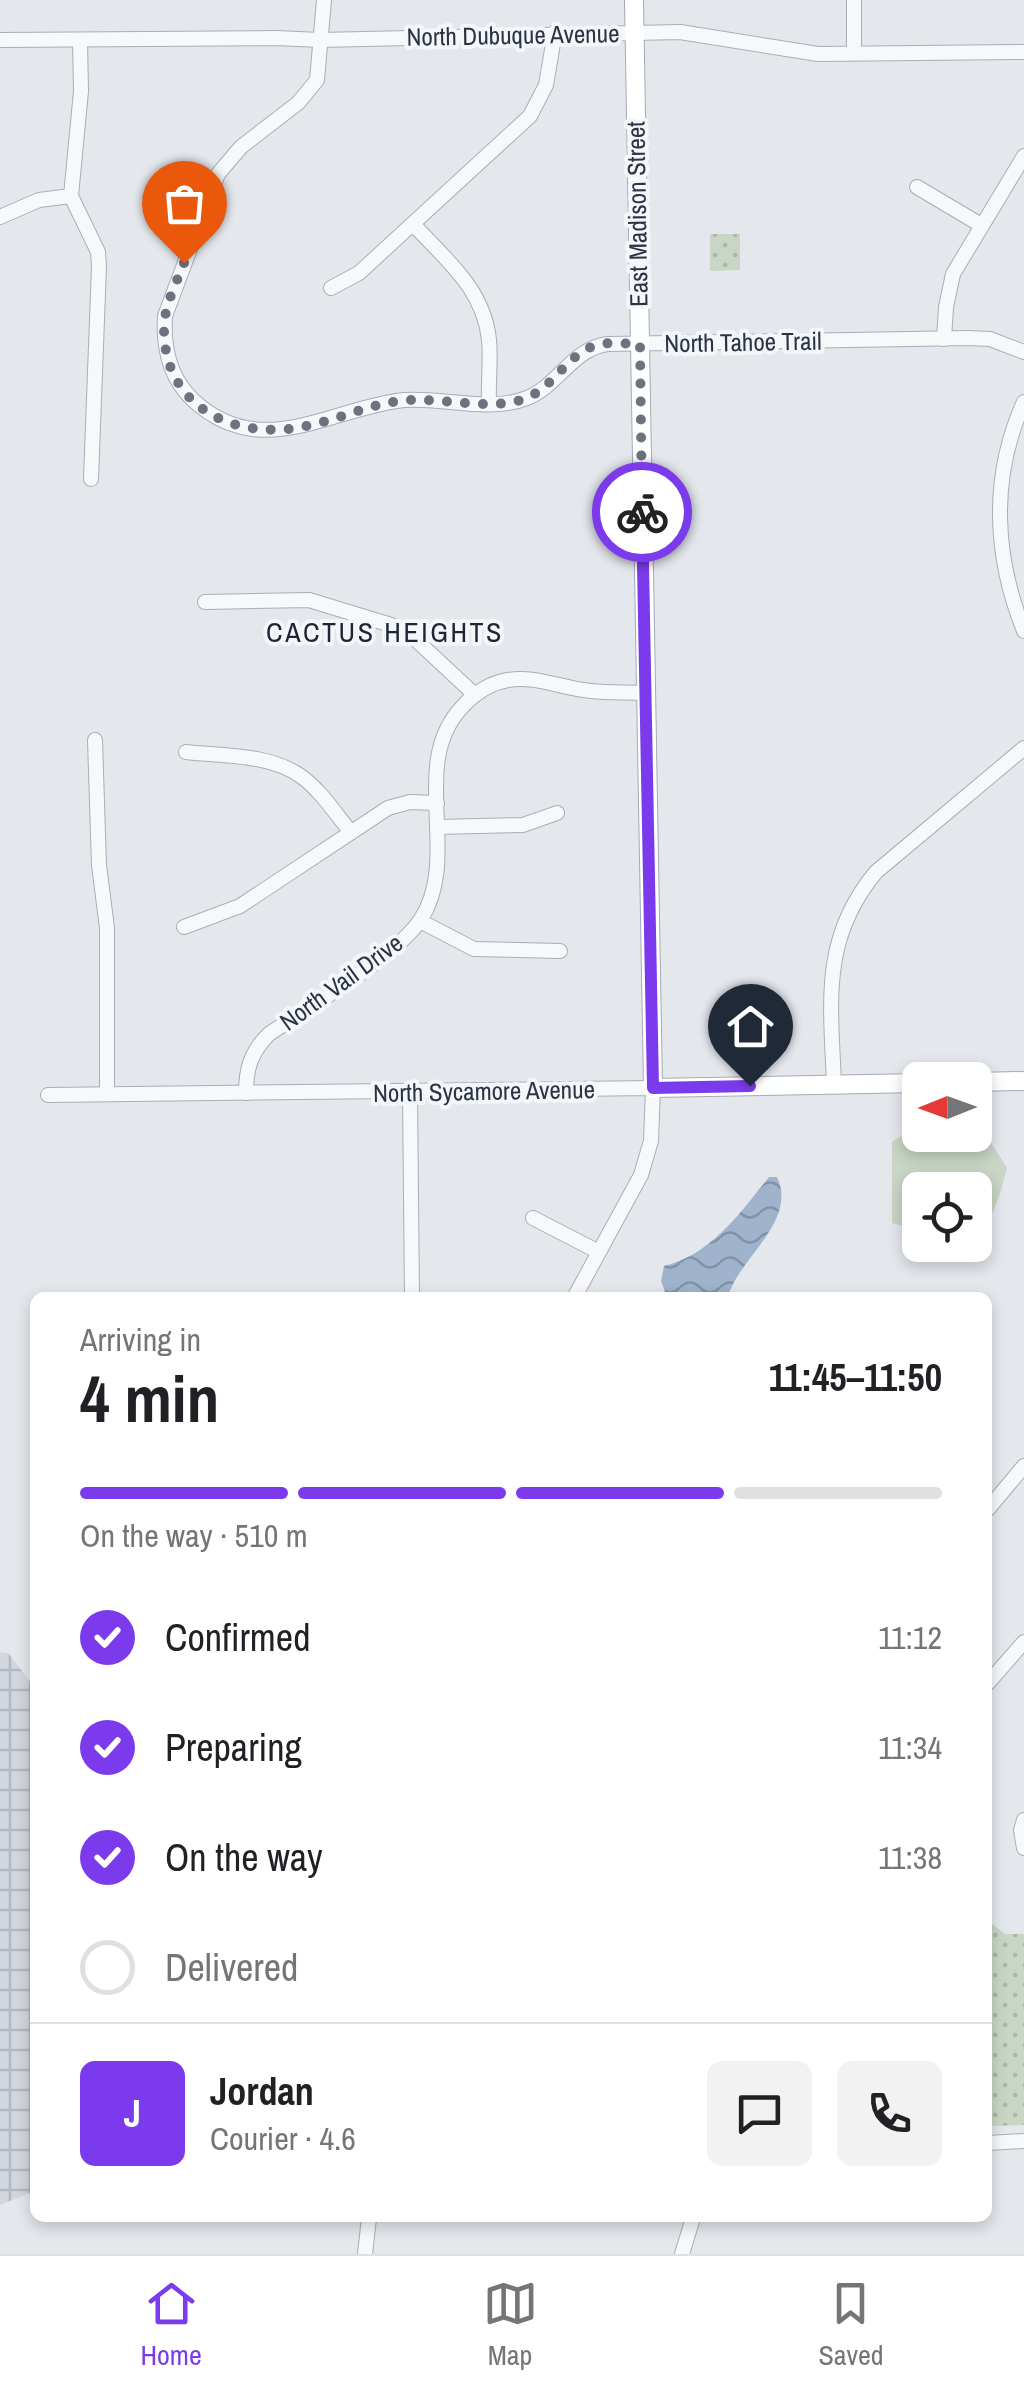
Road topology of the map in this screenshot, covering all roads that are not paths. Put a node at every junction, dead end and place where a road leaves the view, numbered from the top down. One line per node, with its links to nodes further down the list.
1 (324, 0): 7 (street, North Tahoe Trail)
2 (634, 0): 5 (main road, East Madison Street)
3 (854, 0): 10 (street)
4 (555, 32): 5 (street, North Dubuque Avenue); 7 (street, North Dubuque Avenue); 15 (street)
5 (634, 32): 10 (street, North Dubuque Avenue); 19 (main road, East Madison Street)
6 (0, 40): 8 (street, North Dubuque Avenue)
7 (320, 40): 8 (street, North Dubuque Avenue); 22 (street, North Tahoe Trail)
8 (80, 41): 13 (street)
9 (1024, 52): 10 (street, North Dubuque Avenue)
10 (854, 54)
11 (1024, 156): 16 (street)
12 (917, 187): 16 (street)
13 (71, 196): 14 (street); 23 (street)
14 (0, 217)
15 (414, 225): 17 (street); 22 (street)
16 (981, 225): 18 (street)
17 (331, 288)
18 (944, 339): 19 (street, North Tahoe Trail); 20 (street, North Tahoe Trail)
19 (640, 344): 22 (street, North Tahoe Trail); 26 (main road, East Madison Street)
20 (1024, 352)
21 (1024, 402): 25 (street)
22 (489, 403)
23 (92, 479)
24 (205, 602): 27 (street)
25 (1024, 631)
26 (645, 693): 27 (street); 42 (main road, East Madison Street)
27 (474, 694): 31 (street, North Vail Drive)
28 (95, 740): 45 (street)
29 (1024, 748): 41 (street)
30 (186, 752): 34 (street)
31 (437, 803): 33 (street, North Vail Drive); 34 (street)
32 (557, 814): 33 (street)
33 (437, 827): 35 (street, North Vail Drive)
34 (350, 831): 36 (street)
35 (420, 921): 37 (street); 44 (street, North Vail Drive)
36 (184, 927)
37 (560, 951)
38 (1024, 1081): 39 (main road)
39 (992, 1082)
40 (902, 1083): 41 (main road, North Sycamore Avenue)
41 (834, 1085): 42 (main road, North Sycamore Avenue)
42 (653, 1088): 43 (street, North Sycamore Avenue); 48 (street)
43 (410, 1092): 44 (street, North Sycamore Avenue); 49 (street)
44 (246, 1093): 45 (street, North Sycamore Avenue)
45 (107, 1094): 46 (street, North Sycamore Avenue)
46 (48, 1095)
47 (533, 1218): 48 (street)
48 (598, 1251): 50 (street)
49 (412, 1292)
50 (577, 1292)
51 (1024, 1466): 52 (street)
52 (992, 1504)
53 (1024, 1642): 54 (street)
54 (992, 1678)
55 (1024, 1820): 56 (street)
56 (1024, 1848)
57 (992, 2142): 58 (street)
58 (1024, 2142)
59 (369, 2222): 61 (street)
60 (691, 2222): 62 (street)
61 (365, 2254)
62 (682, 2254)

